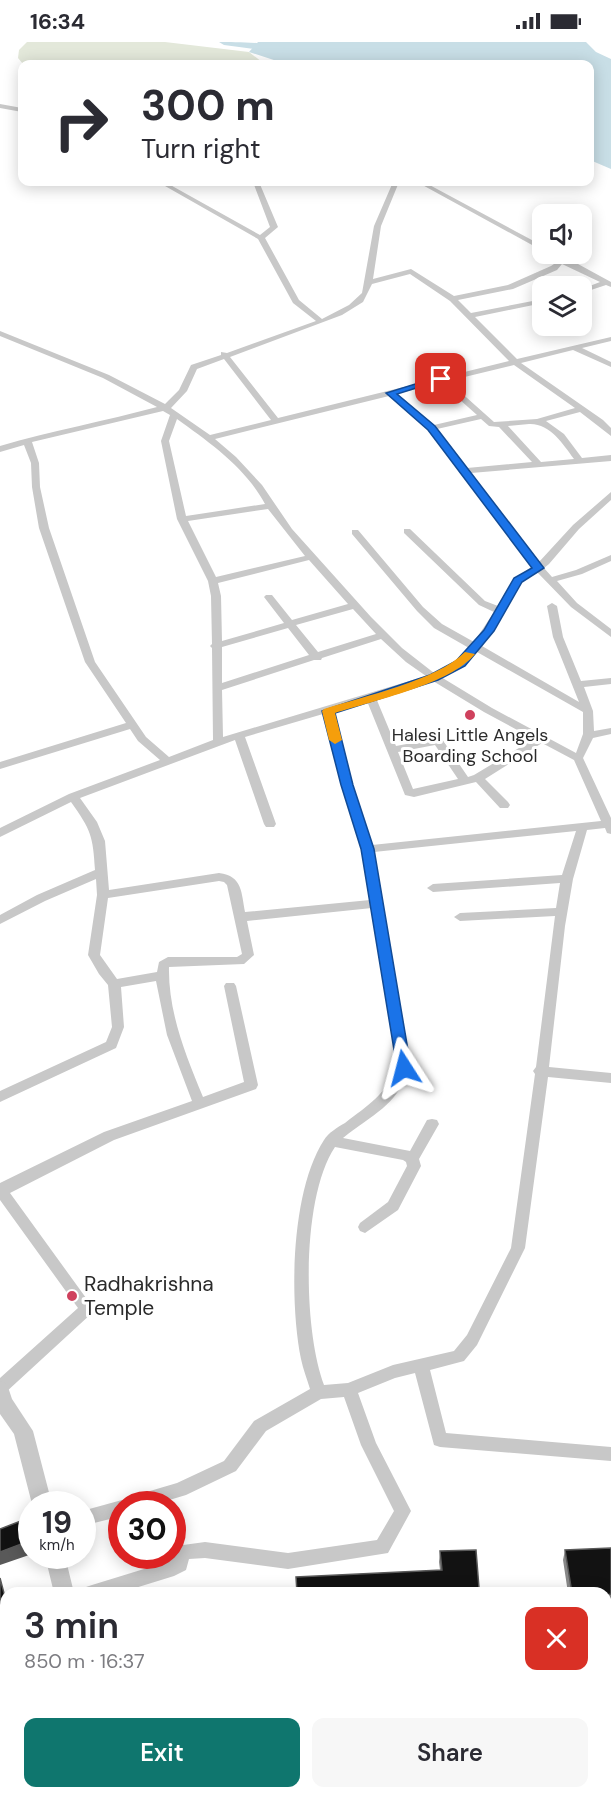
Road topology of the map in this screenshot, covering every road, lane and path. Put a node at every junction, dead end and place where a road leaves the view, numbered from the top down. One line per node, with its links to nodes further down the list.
1 (0, 106): 2 (street)
2 (18, 109)
3 (168, 186): 7 (street)
4 (258, 186): 7 (street)
5 (394, 186): 11 (street)
6 (427, 186): 8 (street)
7 (261, 238): 17 (street)
8 (532, 243)
9 (558, 264): 14 (street)
10 (569, 264): 12 (street)
11 (370, 282): 14 (street); 17 (street)
12 (609, 284): 13 (street)
13 (592, 288)
14 (453, 299): 16 (street)
15 (532, 303): 16 (street)
16 (471, 315): 22 (street)
17 (321, 322): 21 (street)
18 (0, 333): 27 (street)
19 (611, 339): 20 (street)
20 (574, 347): 22 (street); 23 (street)
21 (224, 354): 27 (street); 30 (street)
22 (515, 362): 24 (street); 26 (street)
23 (611, 365)
24 (441, 379): 25 (street); 28 (street)
25 (390, 393): 30 (street); 32 (street)
26 (580, 409): 29 (street); 33 (street)
27 (171, 410): 34 (street); 35 (street); 43 (street)
28 (483, 416): 31 (street); 32 (street)
29 (538, 421): 31 (street); 38 (street)
30 (276, 422): 34 (street)
31 (502, 425): 39 (street)
32 (432, 428): 40 (street)
33 (611, 433)
34 (210, 438): 42 (street)
35 (27, 440): 36 (street); 68 (street)
36 (0, 449)
37 (611, 458): 38 (street)
38 (580, 461): 39 (street)
39 (538, 465): 40 (street)
40 (462, 471): 48 (street)
41 (611, 495): 48 (street)
42 (270, 506): 43 (street); 46 (street)
43 (182, 519): 50 (street)
44 (407, 531): 54 (street)
45 (355, 532): 59 (street)
46 (311, 557): 50 (street); 52 (street)
47 (611, 558): 49 (street)
48 (539, 568): 49 (street); 54 (street)
49 (551, 580): 56 (street)
50 (213, 581): 58 (street)
51 (269, 597): 55 (street)
52 (355, 605): 55 (street); 57 (street)
53 (552, 606): 63 (street)
54 (501, 610): 59 (street)
55 (290, 625): 58 (street); 60 (street)
56 (611, 634)
57 (382, 635): 60 (street); 61 (street)
58 (215, 645): 64 (street)
59 (476, 647): 61 (street); 67 (street)
60 (316, 658): 64 (street)
61 (434, 677): 65 (street); 72 (street)
62 (611, 681): 63 (street)
63 (576, 685): 67 (street)
64 (217, 688): 73 (street)
65 (371, 698): 66 (street); 74 (street)
66 (328, 711): 71 (street); 86 (street)
67 (588, 711): 70 (street)
68 (131, 724): 76 (street); 77 (street)
69 (611, 731): 70 (street)
70 (587, 736): 75 (street)
71 (239, 737): 73 (street); 82 (street)
72 (541, 738): 75 (street); 78 (street)
73 (218, 742): 76 (street)
74 (393, 750): 79 (street); 79 (street)
75 (578, 758): 84 (street)
76 (167, 761): 80 (street)
77 (0, 766)
78 (478, 778): 79 (street); 81 (street)
79 (465, 781)
80 (73, 797): 85 (street); 87 (street)
81 (504, 805)
82 (270, 824)
83 (583, 826): 84 (street); 86 (street); 88 (street)
84 (610, 826)
85 (0, 833)
86 (368, 849): 91 (street)
87 (101, 872): 90 (street); 95 (street)
88 (567, 879): 89 (street); 92 (street)
89 (433, 888)
90 (103, 895): 93 (street); 97 (street)
91 (377, 903): 93 (street); 104 (street)
92 (561, 912): 94 (street); 99 (street)
93 (241, 917): 96 (street)
94 (460, 917)
95 (0, 920)
96 (161, 976): 97 (street); 102 (street)
97 (114, 984): 101 (street)
98 (230, 986): 102 (street)
99 (540, 1071): 100 (street); 108 (street)
100 (611, 1078)
101 (0, 1097)
102 (199, 1102): 106 (street)
103 (432, 1124): 105 (street)
104 (330, 1141): 105 (street); 110 (street)
105 (412, 1160): 107 (street)
106 (1, 1190): 111 (street)
107 (365, 1227)
108 (421, 1365): 109 (street); 112 (street)
109 (349, 1390): 110 (street); 117 (street)
110 (319, 1392): 114 (street)
111 (1, 1396): 113 (street)
112 (611, 1454)
113 (39, 1491)
114 (177, 1491)
115 (58, 1569): 116 (street)
116 (63, 1587)
117 (112, 1587)

